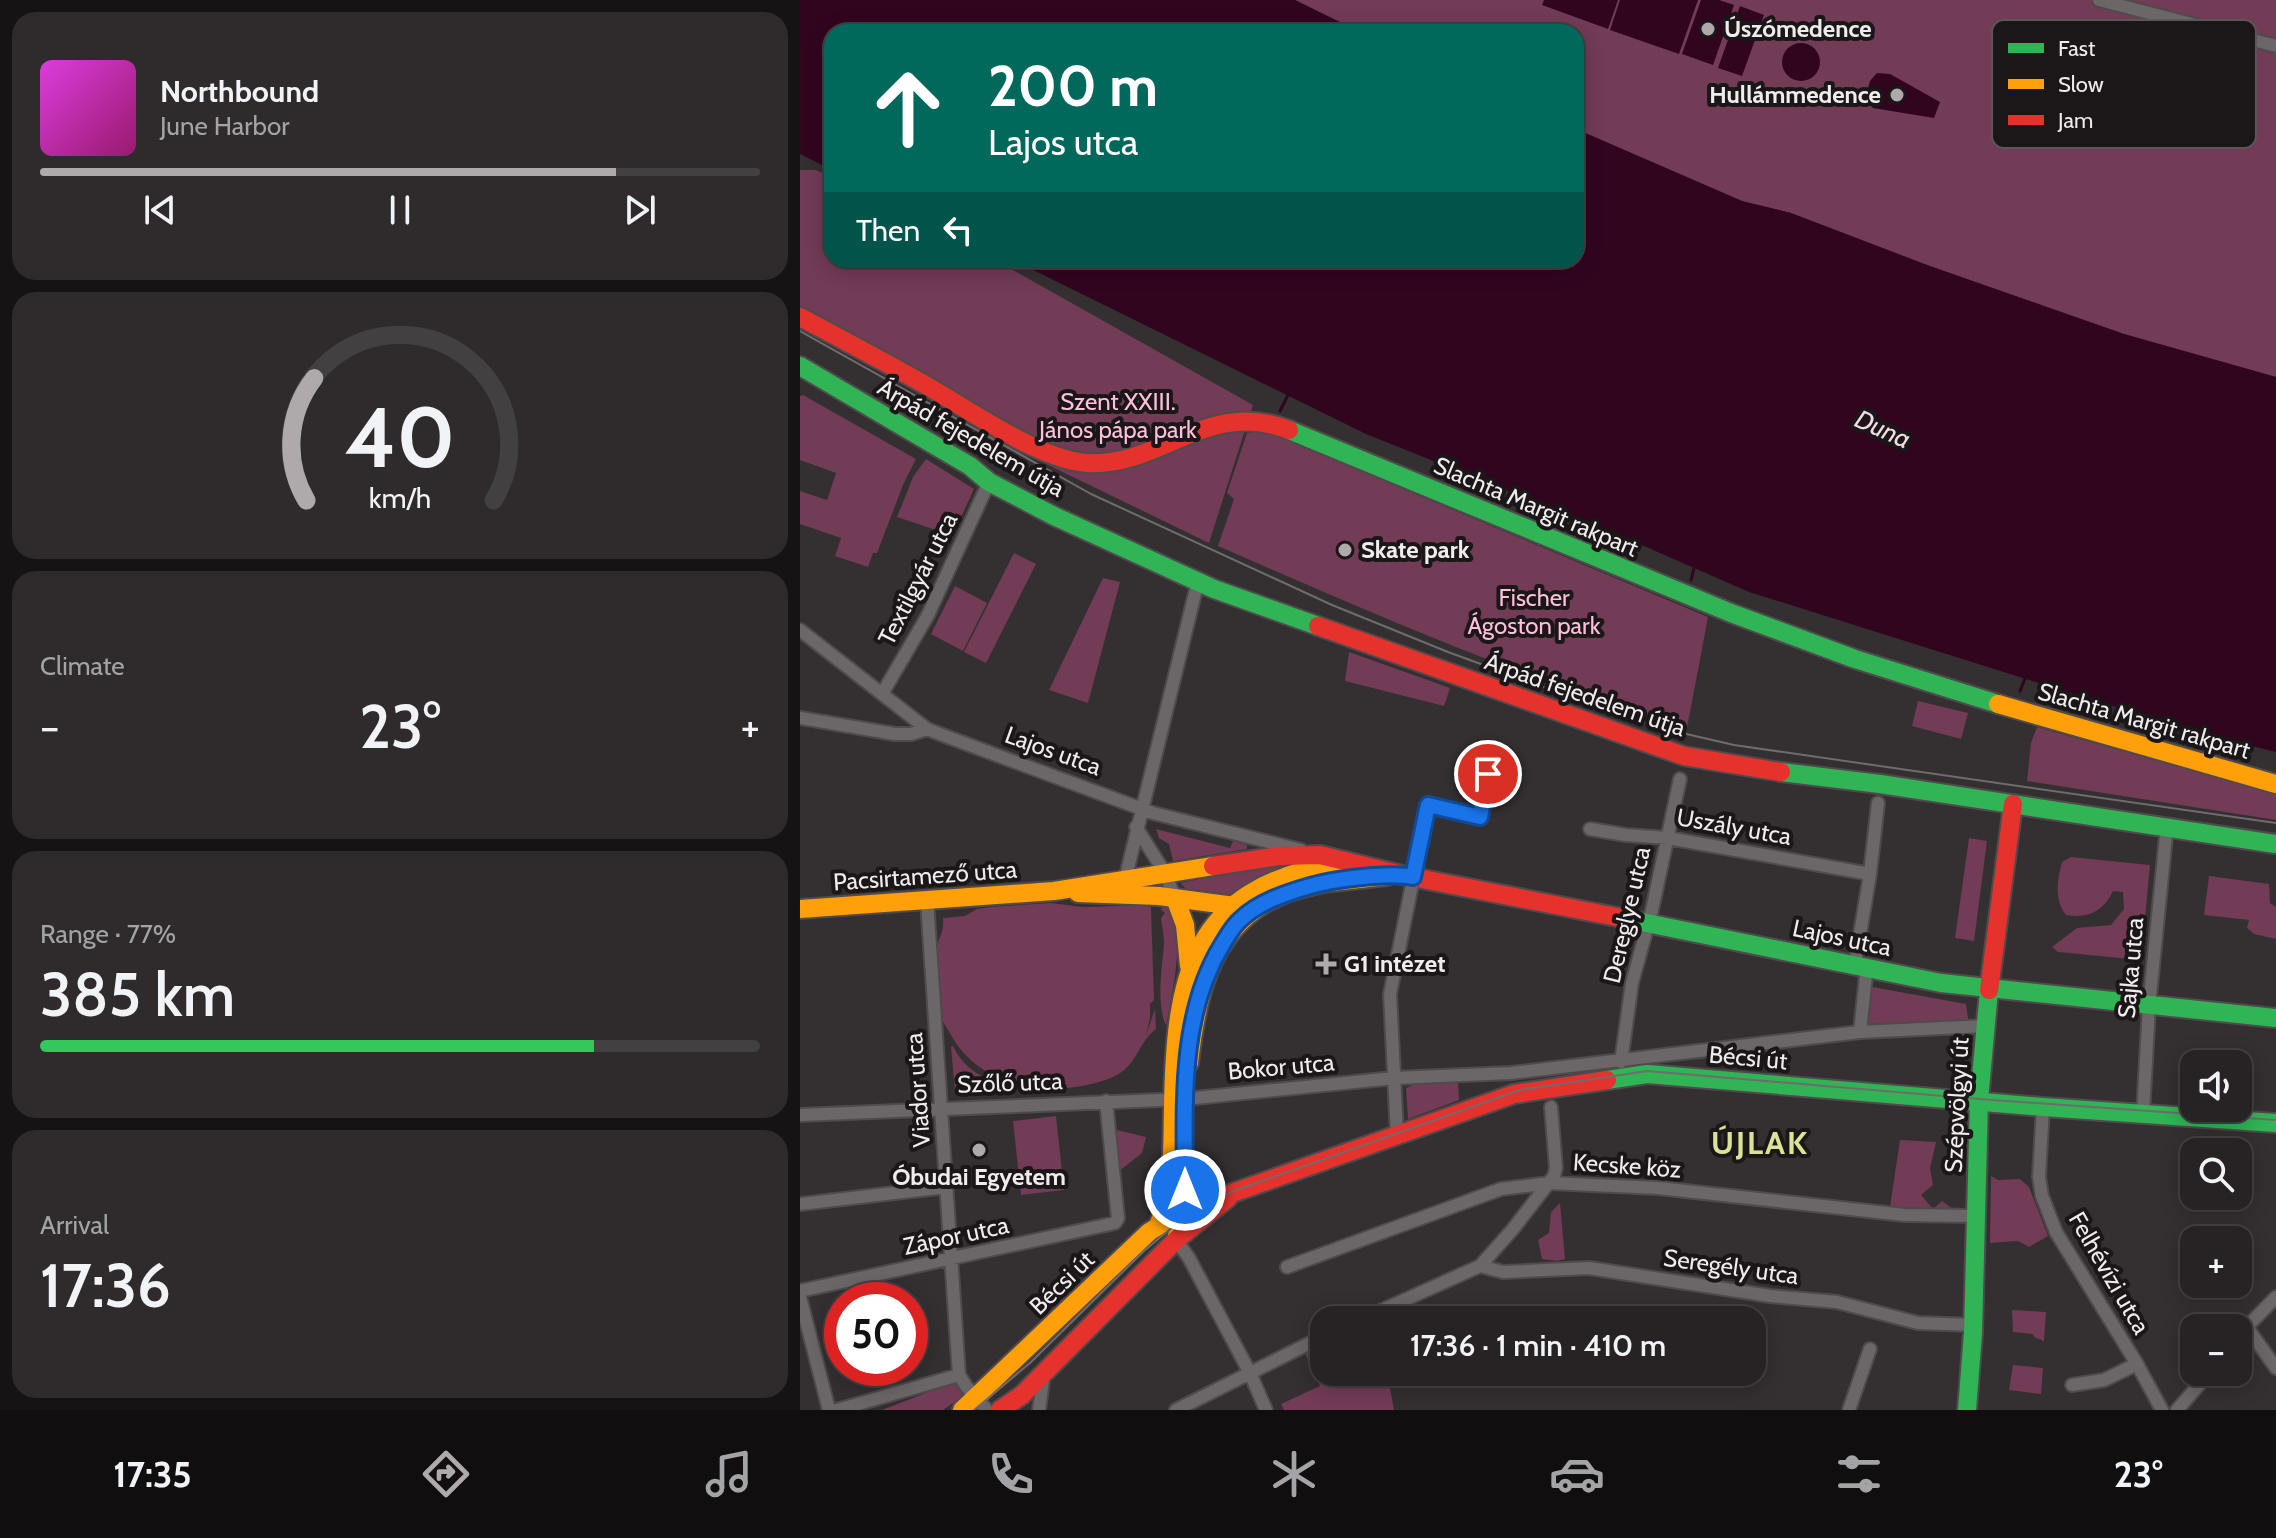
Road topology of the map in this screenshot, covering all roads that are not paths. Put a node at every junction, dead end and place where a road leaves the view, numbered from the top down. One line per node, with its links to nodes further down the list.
1 (2099, 0): 2 (street)
2 (2176, 20)
3 (2256, 41): 4 (street)
4 (2276, 46)
5 (800, 317): 15 (main road, Slachta Margit rakpart)
6 (802, 370): 7 (main road, Árpád fejedelem útja)
7 (989, 482): 8 (main road, Árpád fejedelem útja); 10 (street, Textilgyár utca)
8 (1198, 581): 17 (main road, Árpád fejedelem útja); 18 (street)
9 (800, 630): 10 (street, Lajos utca)
10 (882, 694): 12 (street, Lajos utca)
11 (800, 718): 12 (street)
12 (927, 729): 18 (street, Lajos utca)
13 (1493, 751): 29 (street)
14 (1680, 779): 22 (street, Dereglye utca)
15 (2276, 784)
16 (1878, 803): 28 (street)
17 (2013, 804): 19 (main road, Árpád fejedelem útja); 40 (main road, Szépvölgyi út)
18 (1141, 808): 20 (street); 24 (street, Lajos utca)
19 (2167, 826): 23 (main road, Árpád fejedelem útja); 41 (street, Sajka utca)
20 (1136, 827): 27 (street); 30 (street)
21 (1590, 829): 22 (street, Uszály utca)
22 (1668, 838): 28 (street, Uszály utca); 37 (street, Dereglye utca)
23 (2276, 844)
24 (1320, 855): 25 (main road, Lajos utca); 26 (main road, Lajos utca)
25 (1280, 856): 27 (main road, Pacsirtamező utca)
26 (1365, 866): 29 (main road, Lajos utca); 35 (main road)
27 (1165, 873): 30 (main road, Pacsirtamező utca); 32 (street)
28 (1870, 874): 38 (street)
29 (1408, 876): 34 (main road, Lajos utca); 37 (main road, Lajos utca); 46 (street)
30 (1125, 880): 31 (main road, Pacsirtamező utca)
31 (1054, 891): 32 (main road, Pacsirtamező utca); 33 (main road, Pacsirtamező utca)
32 (1184, 900): 35 (main road, Pacsirtamező utca); 39 (main road)
33 (927, 901): 36 (main road, Pacsirtamező utca); 50 (street, Viador utca)
34 (1265, 903): 35 (main road, Pacsirtamező utca); 47 (main road)
35 (1230, 906): 39 (main road)
36 (800, 909)
37 (1648, 924): 38 (main road, Lajos utca); 45 (street, Dereglye utca)
38 (1861, 965): 40 (main road, Lajos utca); 44 (street)
39 (1190, 972): 47 (main road)
40 (1988, 990): 41 (main road, Lajos utca); 43 (main road, Szépvölgyi út)
41 (2149, 1006): 42 (main road, Lajos utca); 53 (street, Sajka utca)
42 (2276, 1018)
43 (1985, 1026): 44 (street, Bokor utca); 49 (main road, Szépvölgyi út)
44 (1860, 1032): 45 (street, Bokor utca)
45 (1621, 1062): 46 (street, Bokor utca)
46 (1394, 1078): 47 (street, Bokor utca); 56 (street)
47 (1180, 1099): 48 (street, Szőlő utca); 61 (main road); 63 (main road)
48 (1106, 1101): 50 (street, Szőlő utca); 65 (street, Zápor utca)
49 (1979, 1101): 52 (main road, Bécsi út); 56 (main road, Bécsi út); 62 (main road, Szépvölgyi út)
50 (942, 1107): 54 (street, Szőlő utca); 58 (street, Viador utca)
51 (1551, 1107): 57 (street)
52 (2043, 1107): 53 (main road, Bécsi út); 77 (street, Felhévízi utca)
53 (2143, 1114): 55 (main road, Bécsi út)
54 (800, 1115)
55 (2276, 1123)
56 (1397, 1135): 59 (main road, Bécsi út)
57 (1550, 1183): 62 (street, Kecske köz); 66 (street); 67 (street, Kecske köz)
58 (946, 1187): 60 (street); 65 (street, Viador utca)
59 (1234, 1194): 61 (main road, Bécsi út); 64 (main road, Bécsi út)
60 (800, 1204)
61 (1192, 1205): 63 (main road, Bécsi út); 64 (main road)
62 (1976, 1216): 73 (main road, Szépvölgyi út)
63 (1159, 1223): 85 (main road, Bécsi út)
64 (1176, 1240): 79 (main road, Bécsi út); 80 (street)
65 (950, 1260): 68 (street, Zápor utca); 81 (street, Viador utca)
66 (1480, 1266): 71 (street); 73 (street, Seregély utca)
67 (1287, 1267)
68 (800, 1291)
69 (800, 1297): 87 (street)
70 (2276, 1297): 72 (street)
71 (1391, 1306)
72 (2252, 1321)
73 (1974, 1325): 94 (main road, Szépvölgyi út)
74 (2252, 1342): 78 (street)
75 (1310, 1343): 80 (street)
76 (1870, 1349): 93 (street)
77 (2137, 1364): 82 (street, Felhévízi utca); 95 (street, Felhévízi utca)
78 (2276, 1368)
79 (1044, 1373): 84 (main road, Bécsi út); 86 (street)
80 (1250, 1373): 91 (street); 92 (street)
81 (959, 1375): 85 (street); 88 (street)
82 (2072, 1385)
83 (2198, 1386): 96 (street)
84 (1022, 1395): 86 (street); 90 (main road, Bécsi út)
85 (982, 1404): 89 (main road, Bécsi út)
86 (1039, 1409)
87 (829, 1410)
88 (837, 1410)
89 (962, 1410)
90 (1000, 1410)
91 (1176, 1410)
92 (1266, 1410)
93 (1849, 1410)
94 (1967, 1410)
95 (2162, 1410)
96 (2177, 1410)

